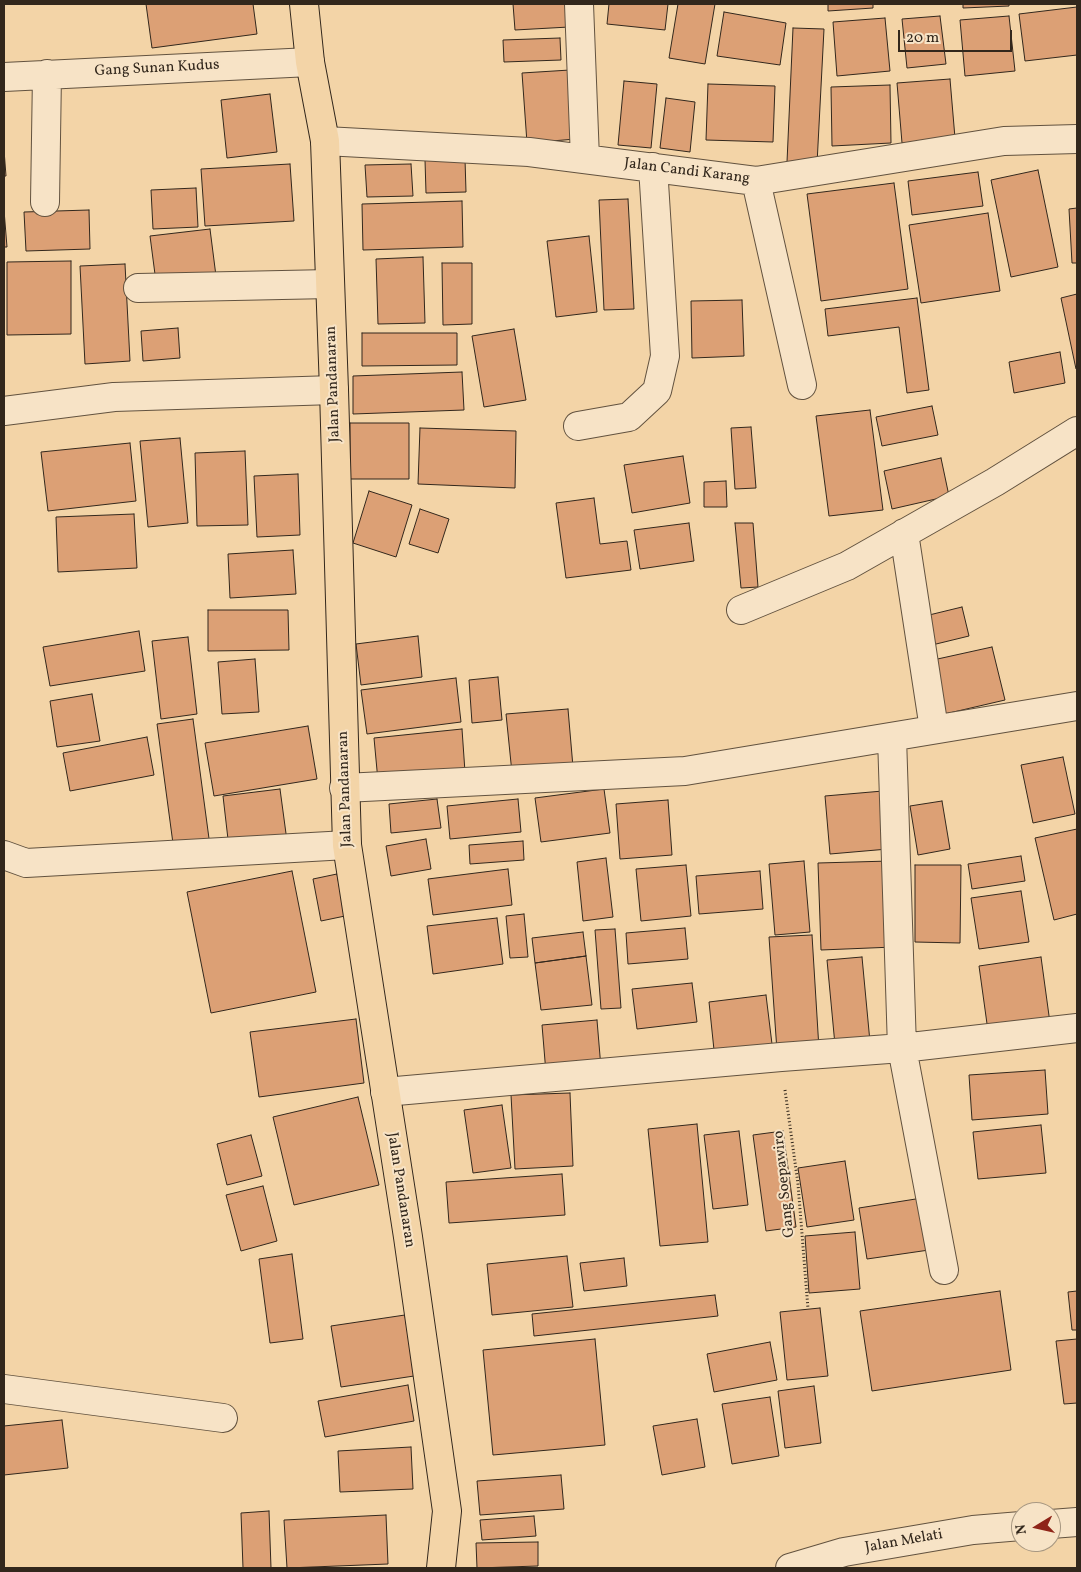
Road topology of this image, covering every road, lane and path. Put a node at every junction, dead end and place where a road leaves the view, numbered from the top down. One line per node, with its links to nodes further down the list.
1 (304, 4): 3 (main road, Jalan Pandanaran)
2 (579, 4): 8 (street)
3 (310, 62): 4 (street, Gang Sunan Kudus); 7 (main road, Jalan Pandanaran)
4 (47, 74): 5 (street, Gang Sunan Kudus); 11 (street)
5 (4, 77)
6 (1077, 139): 10 (street, Jalan Candi Karang)
7 (325, 141): 8 (street, Jalan Candi Karang); 12 (main road, Jalan Pandanaran)
8 (585, 160): 9 (street, Jalan Candi Karang)
9 (653, 167): 10 (street, Jalan Candi Karang); 17 (street)
10 (756, 181): 14 (street)
11 (45, 202)
12 (330, 284): 13 (street); 15 (main road, Jalan Pandanaran)
13 (138, 288)
14 (802, 384)
15 (334, 390): 16 (street); 24 (main road, Jalan Pandanaran)
16 (4, 411)
17 (578, 426)
18 (1077, 431): 19 (street)
19 (904, 533): 20 (street); 22 (street)
20 (741, 610)
21 (1077, 706): 22 (street)
22 (934, 729): 23 (street)
23 (892, 737): 24 (street); 28 (street)
24 (344, 788): 25 (main road, Jalan Pandanaran)
25 (347, 845): 26 (street); 30 (main road, Jalan Pandanaran)
26 (4, 855)
27 (1077, 1028): 28 (street)
28 (902, 1048): 29 (street); 31 (street)
29 (781, 1057): 30 (street); 32 (path, Gang Soepawiro)
30 (385, 1092): 39 (main road, Jalan Pandanaran)
31 (944, 1270)
32 (808, 1309)
33 (4, 1389): 34 (street)
34 (223, 1418)
35 (1077, 1522): 36 (street)
36 (1061, 1523)
37 (1011, 1527): 38 (street, Jalan Melati)
38 (845, 1560): 40 (street, Jalan Melati)
39 (440, 1568)
40 (790, 1568)

